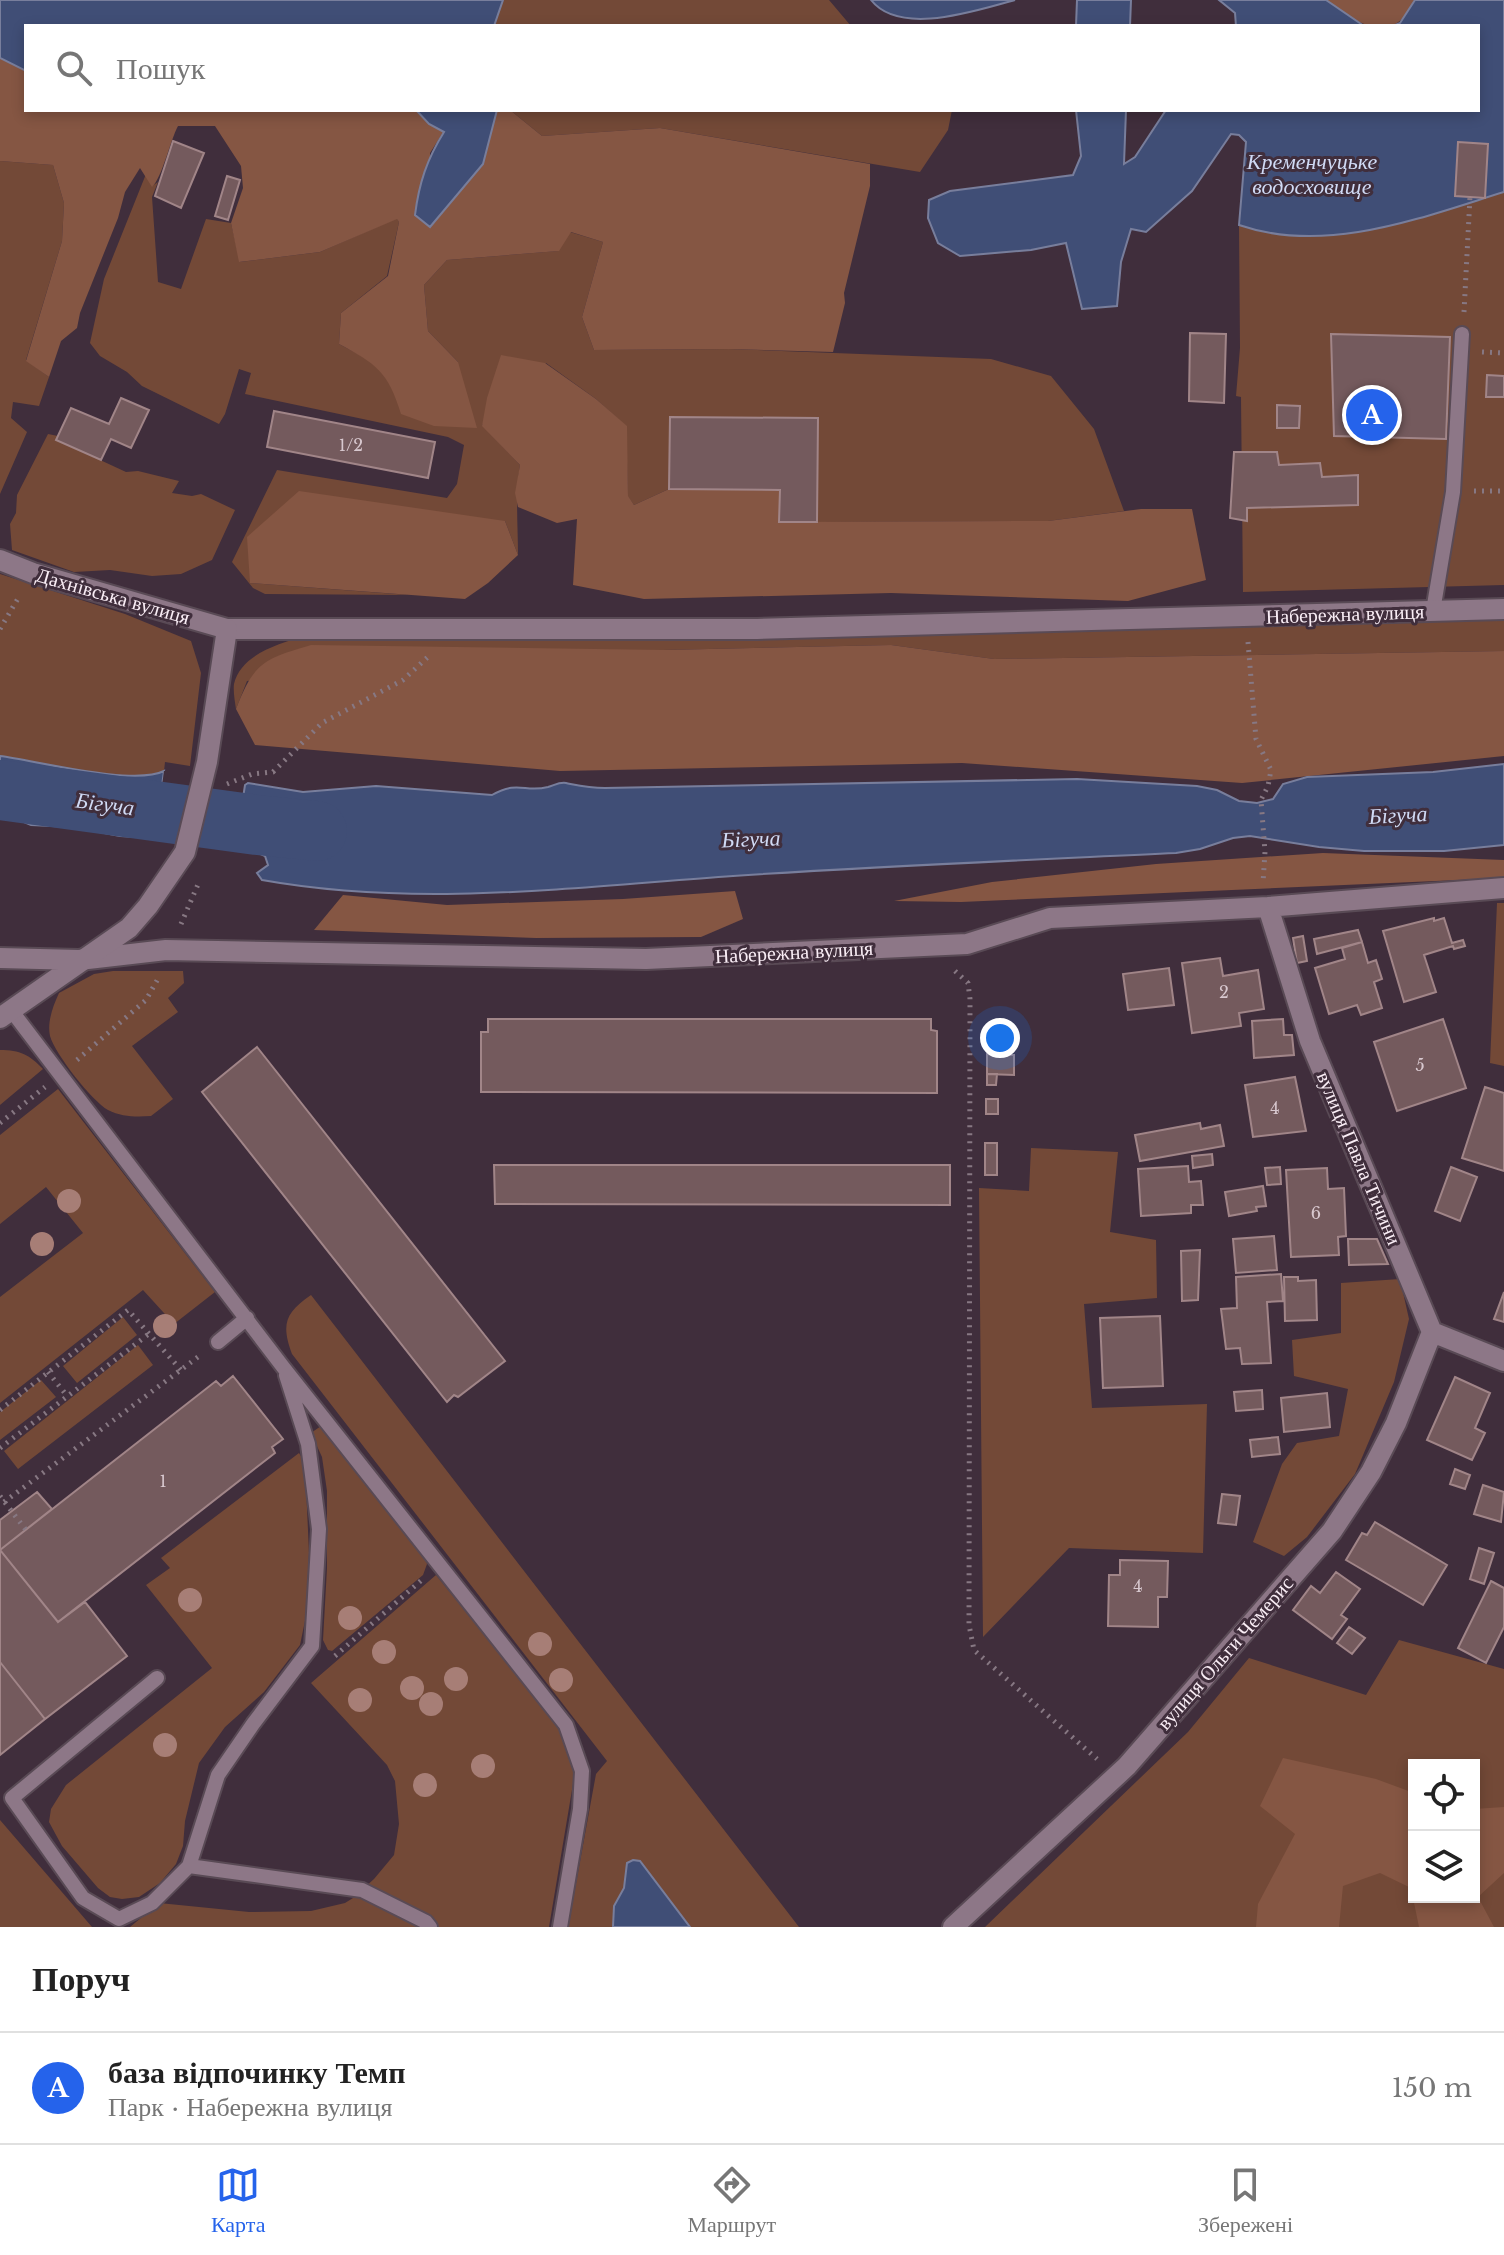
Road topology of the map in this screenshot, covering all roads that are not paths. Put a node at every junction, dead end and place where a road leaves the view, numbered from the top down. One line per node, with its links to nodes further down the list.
1 (1462, 334): 4 (lane)
2 (0, 560): 5 (street, Дахнівська вулиця)
3 (1504, 609): 4 (street, Набережна вулиця)
4 (1433, 611): 5 (street, Набережна вулиця)
5 (227, 629): 9 (street)
6 (1504, 888): 7 (street, Набережна вулиця)
7 (1268, 907): 9 (street, Набережна вулиця); 12 (street, вулиця Павла Тичини)
8 (0, 958): 9 (street, Набережна вулиця)
9 (79, 960): 10 (street)
10 (11, 1011): 11 (lane)
11 (247, 1318): 13 (lane); 15 (lane)
12 (1432, 1332): 14 (street); 21 (street, вулиця Ольги Чемерис)
13 (212, 1347)
14 (1504, 1361)
15 (283, 1367): 17 (lane); 20 (lane)
16 (157, 1678): 18 (lane)
17 (189, 1866): 18 (lane); 19 (lane)
18 (120, 1923)
19 (430, 1927)
20 (560, 1927)
21 (953, 1927)

